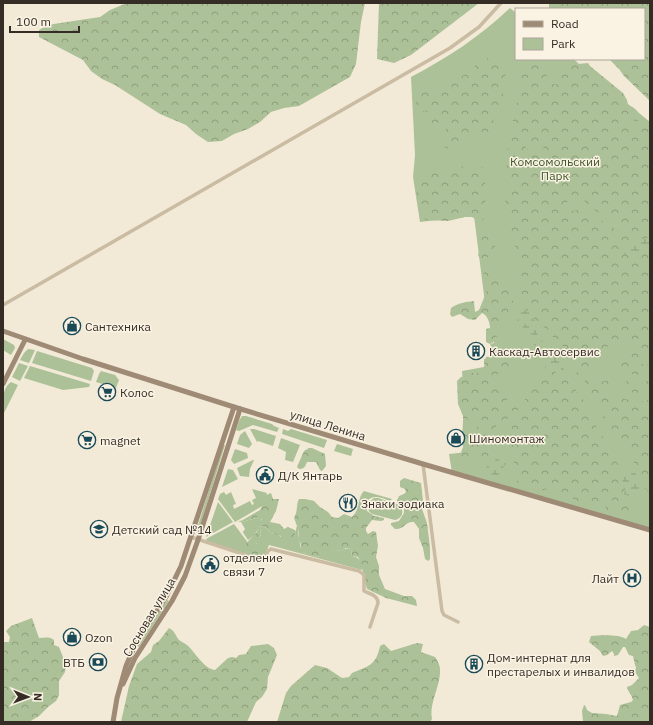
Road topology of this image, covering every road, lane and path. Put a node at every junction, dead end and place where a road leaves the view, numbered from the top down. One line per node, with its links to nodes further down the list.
1 (501, 3): 2 (street)
2 (3, 305)
3 (3, 331): 4 (street, улица Ленина)
4 (25, 340): 5 (street); 6 (street, улица Ленина)
5 (3, 384)
6 (234, 407): 7 (street, улица Ленина); 10 (street, Сосновая улица)
7 (240, 409): 8 (street, улица Ленина); 11 (street, Сосновая улица)
8 (423, 464): 9 (street, улица Ленина); 12 (street)
9 (650, 530)
10 (191, 537): 11 (street); 14 (street, Сосновая улица)
11 (198, 540): 13 (street); 14 (street, Сосновая улица)
12 (458, 622)
13 (370, 627)
14 (116, 698): 15 (street, Сосновая улица)
15 (113, 722)

